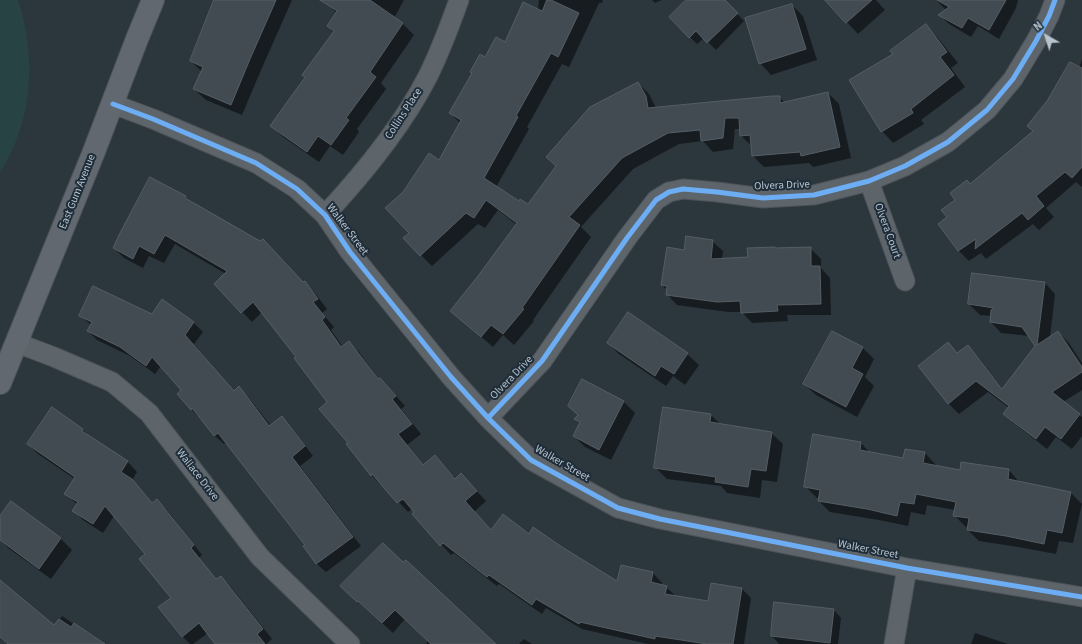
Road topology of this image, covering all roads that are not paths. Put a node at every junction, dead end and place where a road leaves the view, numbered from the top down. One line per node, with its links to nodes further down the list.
1 (153, 0): 4 (street, East Gum Avenue)
2 (459, 0): 6 (street, Collins Place)
3 (1055, 0): 5 (street, Olvera Drive)
4 (113, 104): 6 (street, Walker Street); 8 (street, East Gum Avenue)
5 (869, 181): 7 (street, Olvera Court); 10 (street, Olvera Drive)
6 (325, 215): 10 (street, Walker Street)
7 (905, 281)
8 (17, 343): 9 (street, East Gum Avenue); 13 (street, Wallace Drive)
9 (0, 383)
10 (488, 418): 11 (street, Walker Street)
11 (907, 568): 12 (street, Walker Street); 14 (street)
12 (1082, 597)
13 (350, 644)
14 (894, 644)

